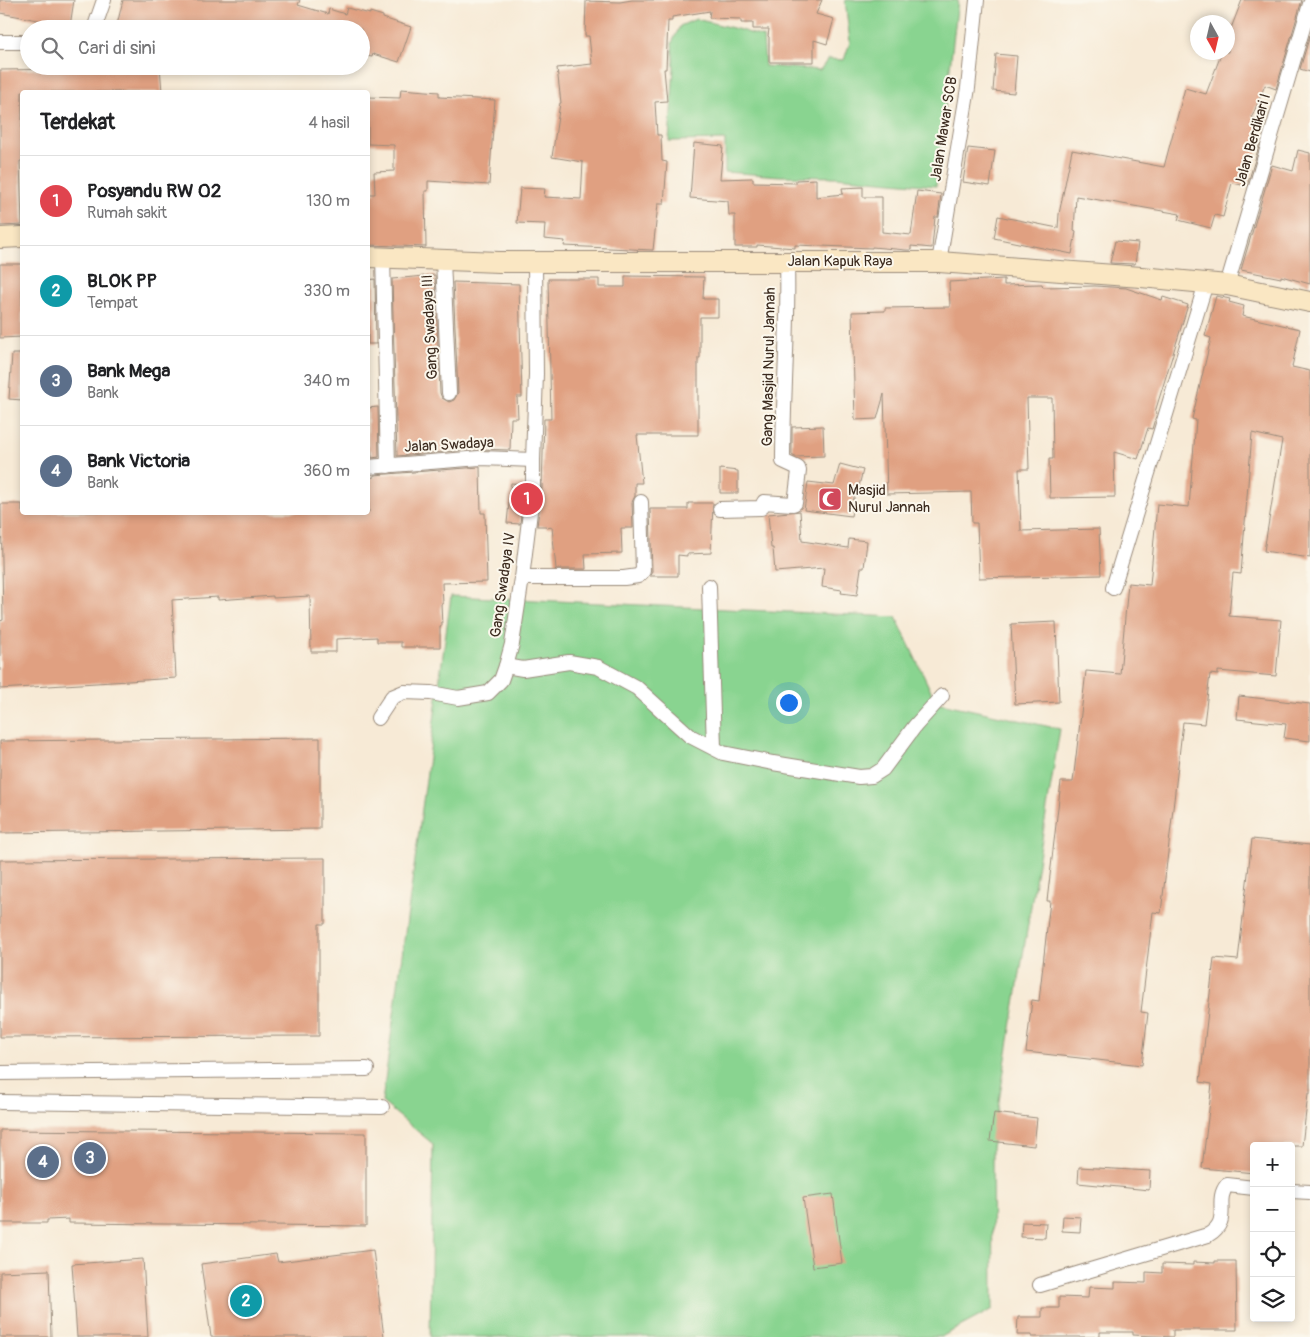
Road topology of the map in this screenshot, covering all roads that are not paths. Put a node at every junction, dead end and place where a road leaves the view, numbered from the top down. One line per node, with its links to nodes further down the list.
1 (104, 0): 4 (street)
2 (977, 0): 13 (street, Jalan Mawar SCB)
3 (1310, 4): 15 (street, Jalan Berdikari I)
4 (97, 20)
5 (0, 42): 6 (street)
6 (20, 42)
7 (0, 238): 8 (main road)
8 (20, 238)
9 (375, 257): 10 (main road, Jalan Kapuk Raya); 20 (street)
10 (443, 260): 12 (main road, Jalan Kapuk Raya); 17 (street, Gang Swadaya III)
11 (787, 261): 12 (main road, Jalan Kapuk Raya); 13 (main road, Jalan Kapuk Raya); 22 (street, Gang Masjid Nurul Jannah)
12 (535, 262): 18 (street, Gang Swadaya IV)
13 (939, 262): 14 (main road, Jalan Kapuk Raya)
14 (1206, 283): 15 (main road, Jalan Kapuk Raya); 25 (street)
15 (1228, 285): 16 (main road, Jalan Kapuk Raya)
16 (1310, 302)
17 (449, 393)
18 (533, 460): 20 (street, Jalan Swadaya); 23 (street, Gang Swadaya IV)
19 (370, 466): 20 (street, Jalan Swadaya)
20 (388, 466)
21 (641, 502): 23 (street)
22 (720, 508)
23 (522, 578): 26 (street, Gang Swadaya IV)
24 (709, 586): 29 (street)
25 (1113, 588)
26 (506, 666): 28 (street, Gang Swadaya IV); 29 (street)
27 (942, 696): 29 (street)
28 (378, 718)
29 (714, 748)
30 (367, 1069): 31 (street)
31 (0, 1072)
32 (0, 1102): 33 (street)
33 (382, 1107)
34 (1250, 1188): 37 (street)
35 (1295, 1191): 36 (street)
36 (1310, 1192)
37 (1040, 1285)

